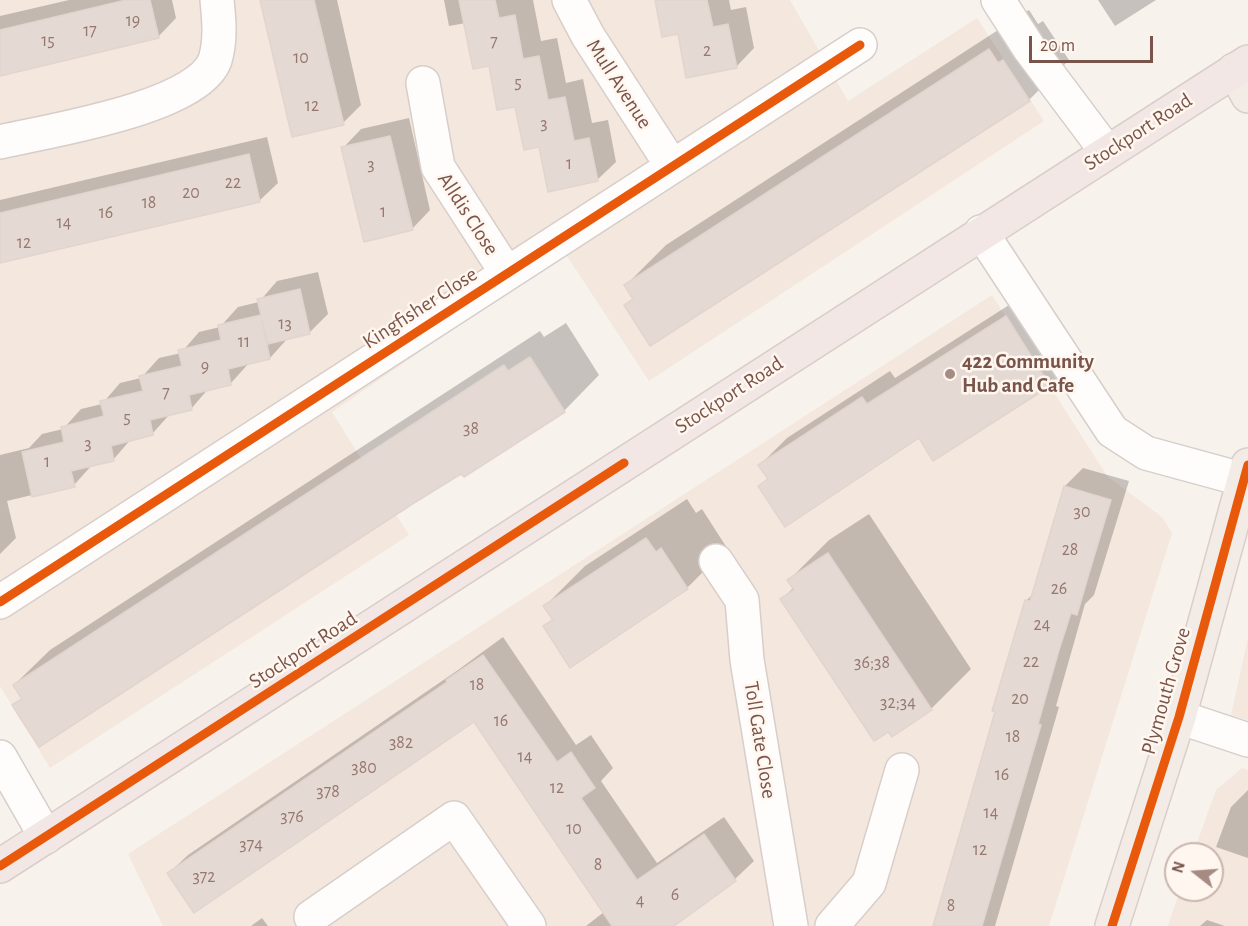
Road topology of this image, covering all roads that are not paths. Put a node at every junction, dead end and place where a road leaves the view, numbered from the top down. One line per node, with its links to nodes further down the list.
1 (217, 0): 7 (street)
2 (569, 0): 9 (street, Mull Avenue)
3 (998, 0): 8 (street)
4 (860, 45): 9 (street, Kingfisher Close)
5 (1243, 76): 8 (highway, Stockport Road)
6 (423, 83): 11 (street, Alldis Close)
7 (0, 142)
8 (1107, 152): 10 (highway, Stockport Road)
9 (672, 166): 11 (street, Kingfisher Close)
10 (981, 232): 12 (street); 19 (highway, Stockport Road)
11 (506, 273): 14 (street, Kingfisher Close)
12 (1246, 472): 15 (main road, Plymouth Grove)
13 (716, 561): 23 (street, Toll Gate Close)
14 (0, 602)
15 (1179, 717): 16 (street); 25 (main road, Plymouth Grove)
16 (1248, 740)
17 (0, 757): 19 (street)
18 (902, 770): 24 (street)
19 (46, 837): 20 (highway, Stockport Road)
20 (0, 866)
21 (310, 917): 22 (street)
22 (530, 926)
23 (791, 926)
24 (832, 926)
25 (1113, 926)

